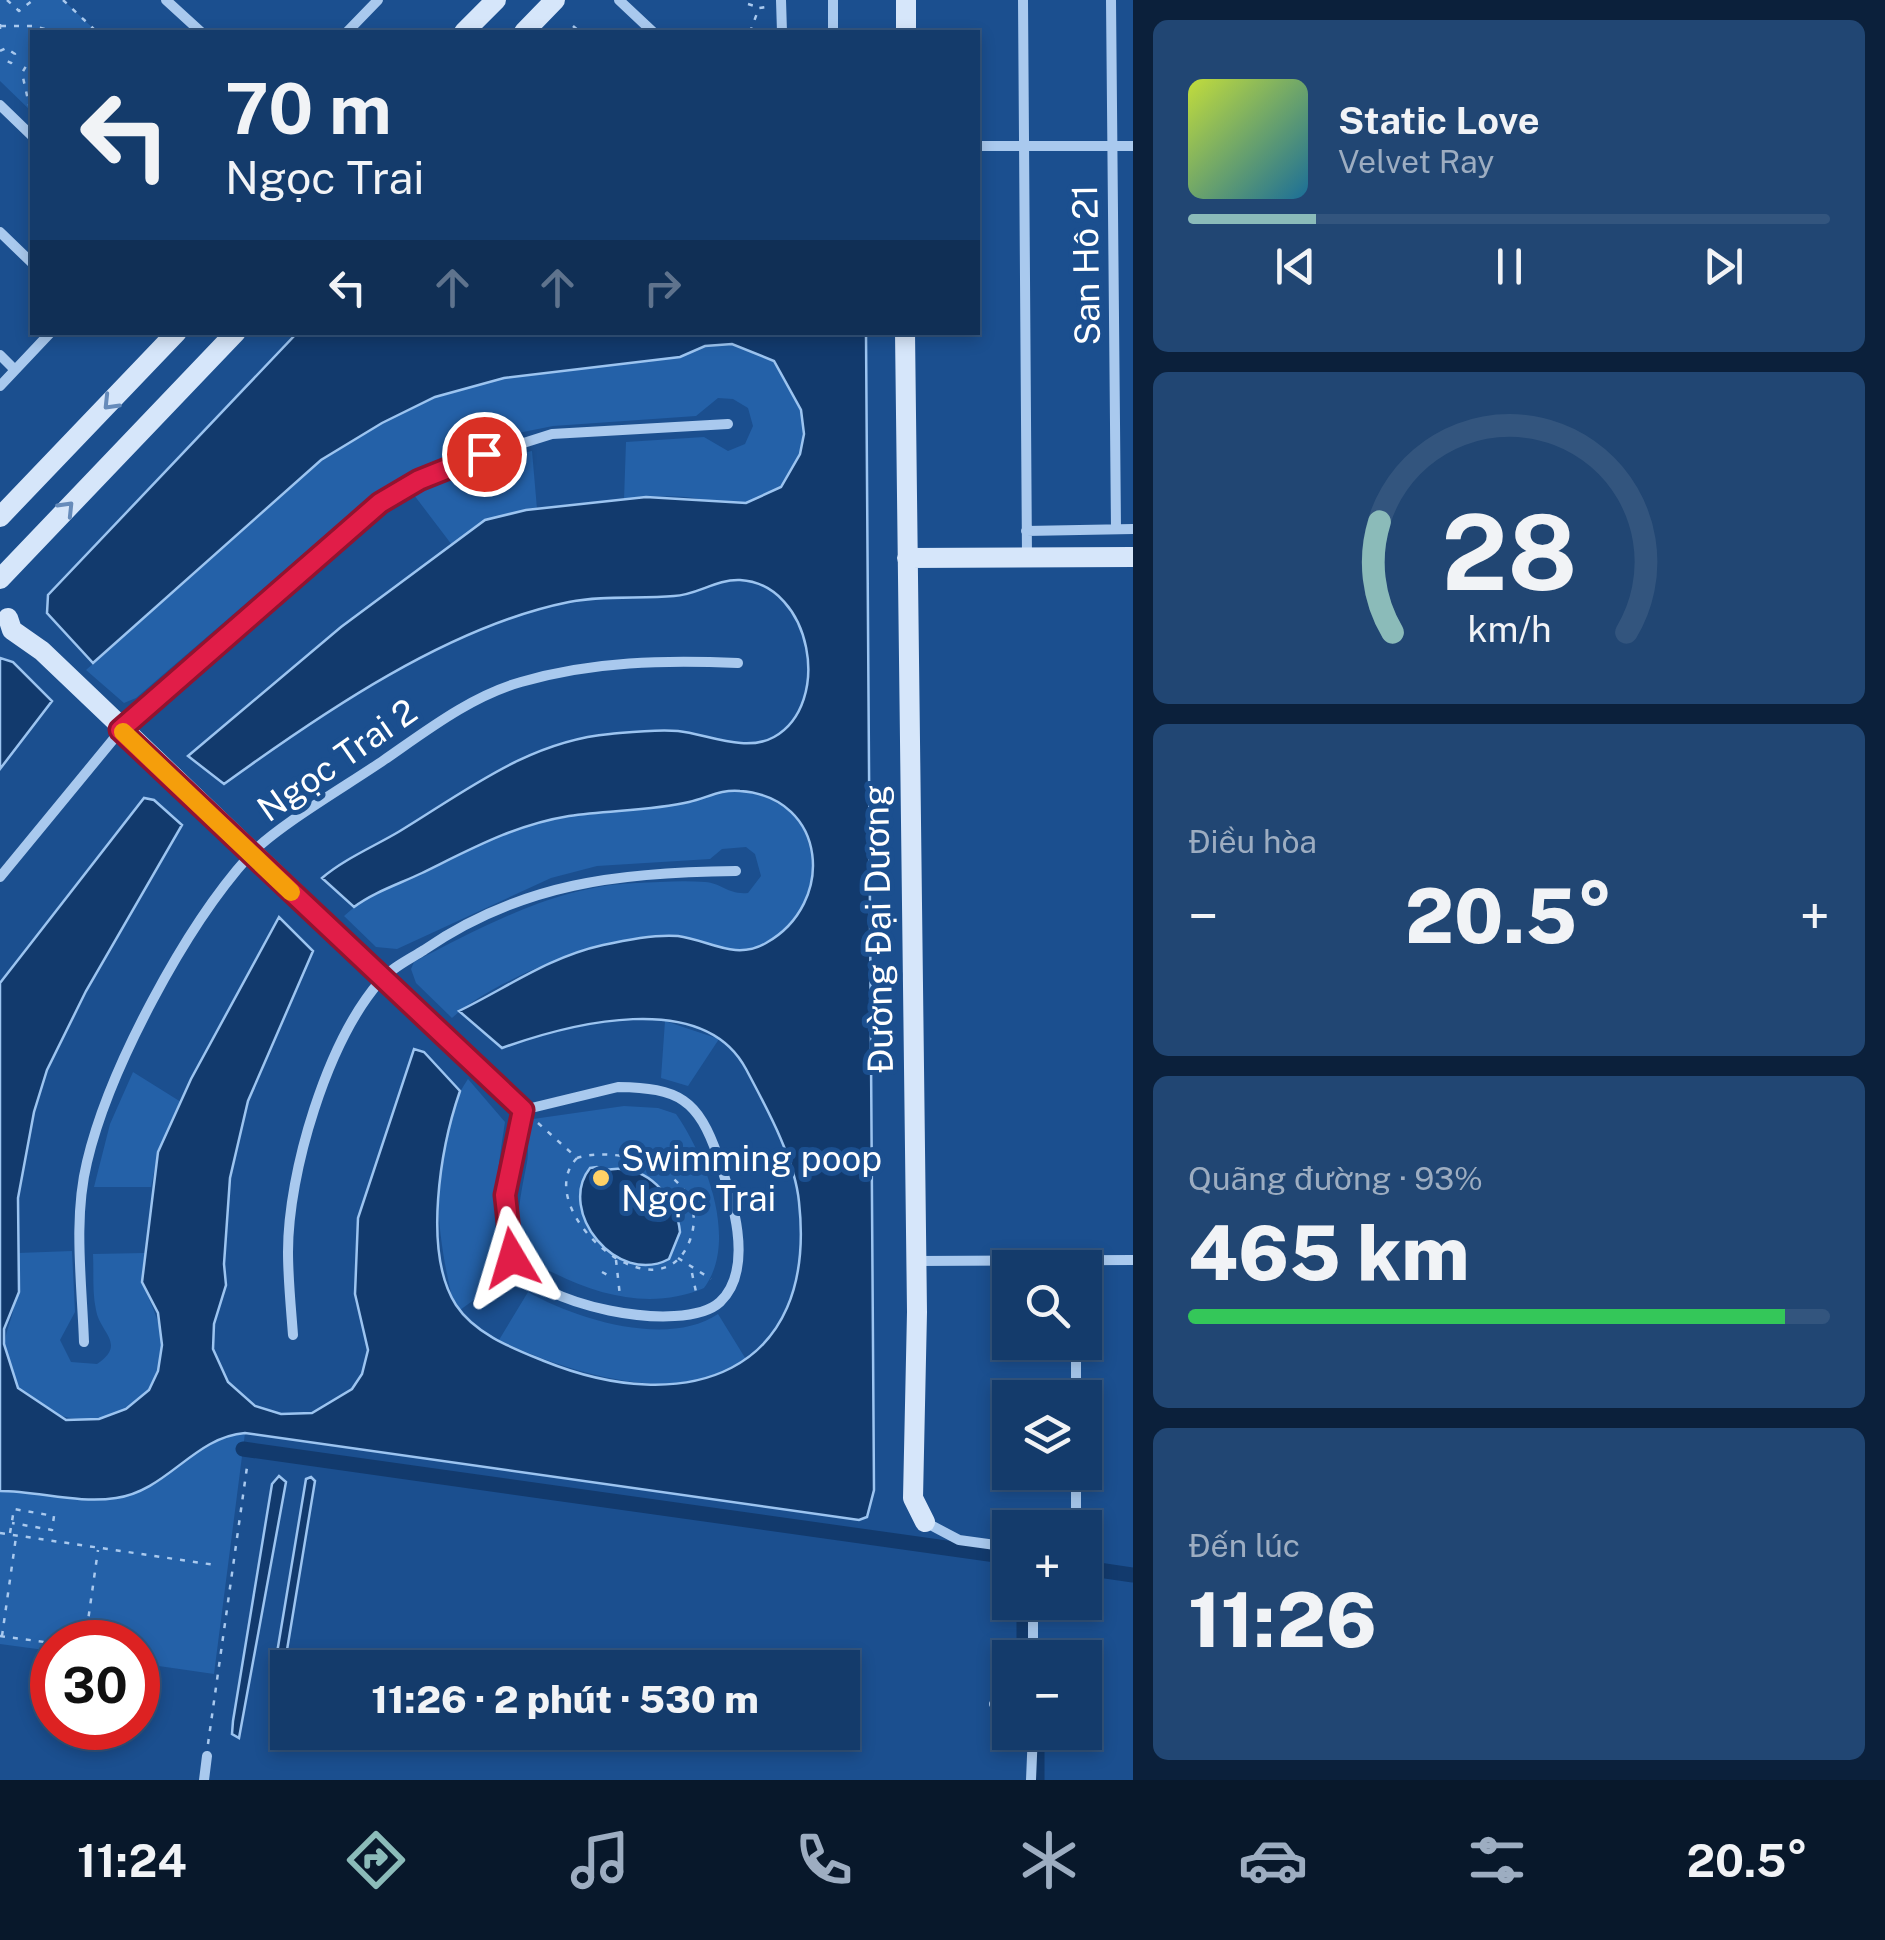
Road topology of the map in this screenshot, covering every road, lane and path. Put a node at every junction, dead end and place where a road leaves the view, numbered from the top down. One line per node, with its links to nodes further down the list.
1 (7, 0): 2 (path)
2 (33, 0)
3 (63, 0): 20 (path)
4 (166, 0): 21 (street)
5 (378, 0): 22 (street)
6 (496, 0): 23 (street)
7 (555, 0): 24 (street)
8 (620, 0): 26 (street)
9 (782, 0): 28 (street)
10 (833, 0): 29 (street)
11 (906, 0): 30 (street)
12 (1023, 0): 38 (street)
13 (1111, 0): 40 (street, San Hô 21)
14 (748, 4): 16 (path)
15 (770, 7): 16 (path)
16 (760, 8): 27 (path)
17 (1, 25): 19 (path); 31 (path)
18 (573, 26): 25 (path)
19 (49, 30)
20 (95, 30)
21 (198, 30)
22 (347, 30)
23 (466, 30)
24 (526, 30)
25 (578, 30)
26 (651, 30)
27 (751, 30)
28 (782, 30)
29 (833, 30)
30 (906, 30)
31 (0, 36)
32 (0, 51): 33 (path)
33 (5, 60)
34 (30, 60): 36 (path)
35 (0, 105): 37 (street)
36 (30, 109)
37 (30, 134)
38 (1026, 145): 39 (street); 40 (street); 55 (street)
39 (980, 146)
40 (1112, 146): 41 (street); 53 (street, San Hô 21)
41 (1132, 146)
42 (0, 232): 43 (street)
43 (30, 262)
44 (48, 335): 49 (street)
45 (175, 335): 52 (street, one-way to 52)
46 (233, 335): 59 (street, one-way to 46)
47 (906, 335): 56 (street, Đường Đại Dương)
48 (0, 355): 49 (street)
49 (15, 370): 50 (street)
50 (0, 386)
51 (728, 424): 62 (street)
52 (0, 518)
53 (1116, 529): 54 (street); 55 (street)
54 (1132, 529)
55 (1026, 531): 57 (street)
56 (907, 558): 57 (street); 74 (street, Đường Đại Dương)
57 (1026, 558): 58 (street)
58 (1132, 558)
59 (0, 579)
60 (4, 614): 62 (street)
61 (738, 663): 63 (street, Ngọc Trai 2)
62 (120, 730): 63 (street); 65 (street)
63 (251, 854): 66 (street); 84 (street, Ngọc Trai 2)
64 (736, 870): 66 (street)
65 (0, 876)
66 (382, 978): 67 (street); 83 (street)
67 (528, 1114): 67 (street); 68 (path)
68 (577, 1158): 70 (path); 72 (path)
69 (710, 1193): 70 (path)
70 (685, 1194): 71 (path)
71 (676, 1258): 72 (path); 78 (path)
72 (616, 1260): 79 (path)
73 (1132, 1260): 76 (street)
74 (914, 1261): 75 (street); 86 (street, Đường Đại Dương)
75 (992, 1262)
76 (1102, 1262)
77 (602, 1272): 79 (path)
78 (692, 1272): 80 (path); 81 (path)
79 (615, 1278): 82 (path)
80 (711, 1279)
81 (696, 1292)
82 (620, 1296)
83 (293, 1336)
84 (84, 1342)
85 (247, 1467): 98 (path)
86 (925, 1522): 91 (street)
87 (12, 1524): 87 (path); 89 (path)
88 (0, 1533): 89 (path)
89 (10, 1535): 90 (path)
90 (16, 1536): 92 (path); 95 (path)
91 (992, 1544)
92 (98, 1548): 93 (path); 94 (path)
93 (215, 1565)
94 (87, 1620)
95 (1, 1636): 96 (path)
96 (30, 1641)
97 (1032, 1750): 100 (street)
98 (207, 1756): 99 (street)
99 (204, 1780)
100 (1032, 1780)

